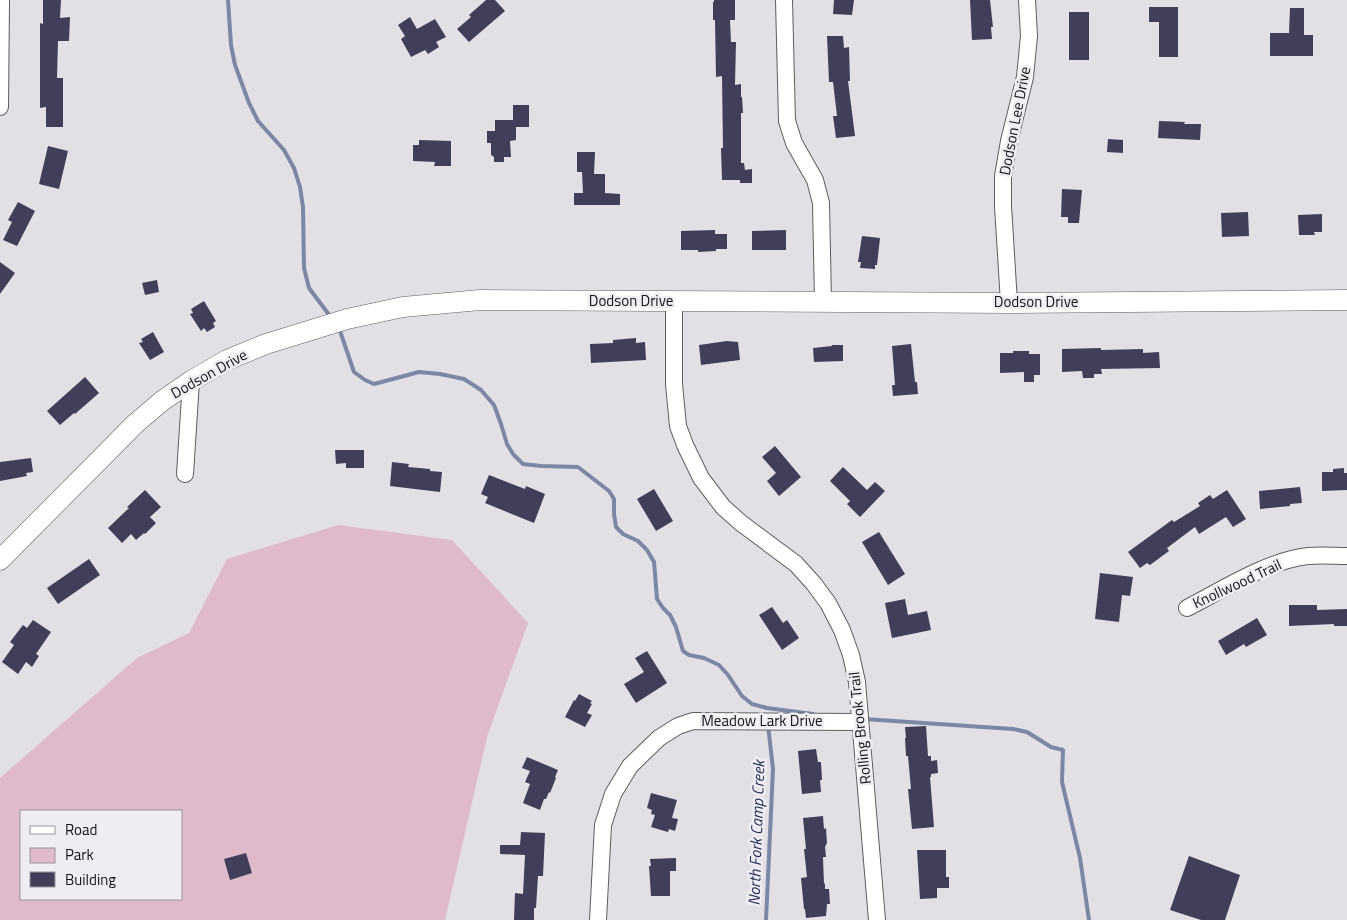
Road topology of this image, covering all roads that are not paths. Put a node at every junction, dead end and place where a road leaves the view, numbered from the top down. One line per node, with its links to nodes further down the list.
1 (1, 0): 4 (street)
2 (784, 0): 7 (street)
3 (1027, 0): 8 (street, Dodson Lee Drive)
4 (0, 108)
5 (1347, 300): 8 (street, Dodson Drive)
6 (674, 301): 7 (street, Dodson Drive); 9 (street, Dodson Drive); 14 (street, Rolling Brook Trail)
7 (823, 302): 8 (street, Dodson Drive)
8 (1009, 302)
9 (191, 380): 10 (street); 12 (street, Dodson Drive)
10 (185, 474)
11 (1347, 556): 13 (street, Knollwood Trail)
12 (0, 560)
13 (1187, 608)
14 (860, 722): 15 (street, Meadow Lark Drive); 16 (street, Rolling Brook Trail)
15 (598, 920)
16 (877, 920)

